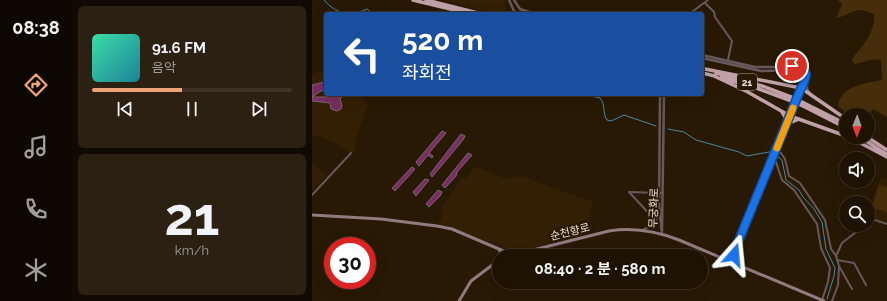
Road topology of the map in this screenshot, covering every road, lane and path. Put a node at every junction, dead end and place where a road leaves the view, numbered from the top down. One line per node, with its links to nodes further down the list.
1 (413, 0): 7 (highway)
2 (426, 0): 8 (highway)
3 (509, 0): 9 (street)
4 (514, 0): 10 (street)
5 (708, 0): 6 (street)
6 (705, 3): 11 (street); 14 (street)
7 (463, 12)
8 (474, 12)
9 (516, 12)
10 (529, 12)
11 (692, 12)
12 (704, 55): 14 (street)
13 (704, 58): 20 (street)
14 (728, 60): 19 (street)
15 (704, 70): 21 (highway)
16 (704, 70): 26 (highway, 21)
17 (704, 71): 18 (highway, 21)
18 (714, 76): 26 (highway, 21); 28 (highway)
19 (807, 80): 22 (street); 23 (street)
20 (802, 83): 21 (highway); 22 (street)
21 (796, 87): 22 (highway)
22 (801, 88): 23 (highway); 30 (street)
23 (811, 94): 29 (highway)
24 (660, 96): 44 (street, 무궁화로)
25 (664, 96): 45 (street, 무궁화로)
26 (790, 99): 27 (highway, 21, bridge)
27 (803, 104): 32 (highway, 21); 34 (highway, 21)
28 (782, 111): 30 (highway); 33 (highway)
29 (839, 114)
30 (790, 116): 31 (highway); 33 (street)
31 (800, 119): 33 (highway); 35 (highway)
32 (839, 121)
33 (787, 124): 39 (street)
34 (839, 124)
35 (839, 133)
36 (875, 142): 40 (highway)
37 (863, 144): 42 (highway)
38 (870, 144): 42 (highway)
39 (776, 150): 43 (street); 59 (street)
40 (887, 150)
41 (351, 152): 46 (street)
42 (887, 156)
43 (772, 160): 57 (street); 67 (street)
44 (659, 192): 45 (street); 47 (street, 무궁화로); 50 (street)
45 (663, 193): 54 (street, 무궁화로)
46 (312, 195)
47 (659, 206): 50 (street); 54 (street, 무궁화로)
48 (312, 214): 55 (main road, 순천향로)
49 (875, 220): 51 (street)
50 (656, 221): 52 (street)
51 (887, 224)
52 (641, 230): 54 (main road, 순천향로); 56 (main road, 순천향로)
53 (856, 232): 59 (street)
54 (662, 234): 58 (main road, 순천향로)
55 (498, 248)
56 (534, 249)
57 (734, 252): 58 (street); 60 (street); 62 (street)
58 (719, 257): 60 (main road, 순천향로)
59 (837, 259): 63 (street); 64 (street)
60 (730, 261): 62 (main road, 순천향로)
61 (492, 265): 66 (main road)
62 (741, 266): 67 (main road, 순천향로)
63 (839, 266): 65 (street); 68 (street)
64 (866, 285)
65 (852, 289)
66 (459, 301)
67 (823, 301)
68 (832, 301)

